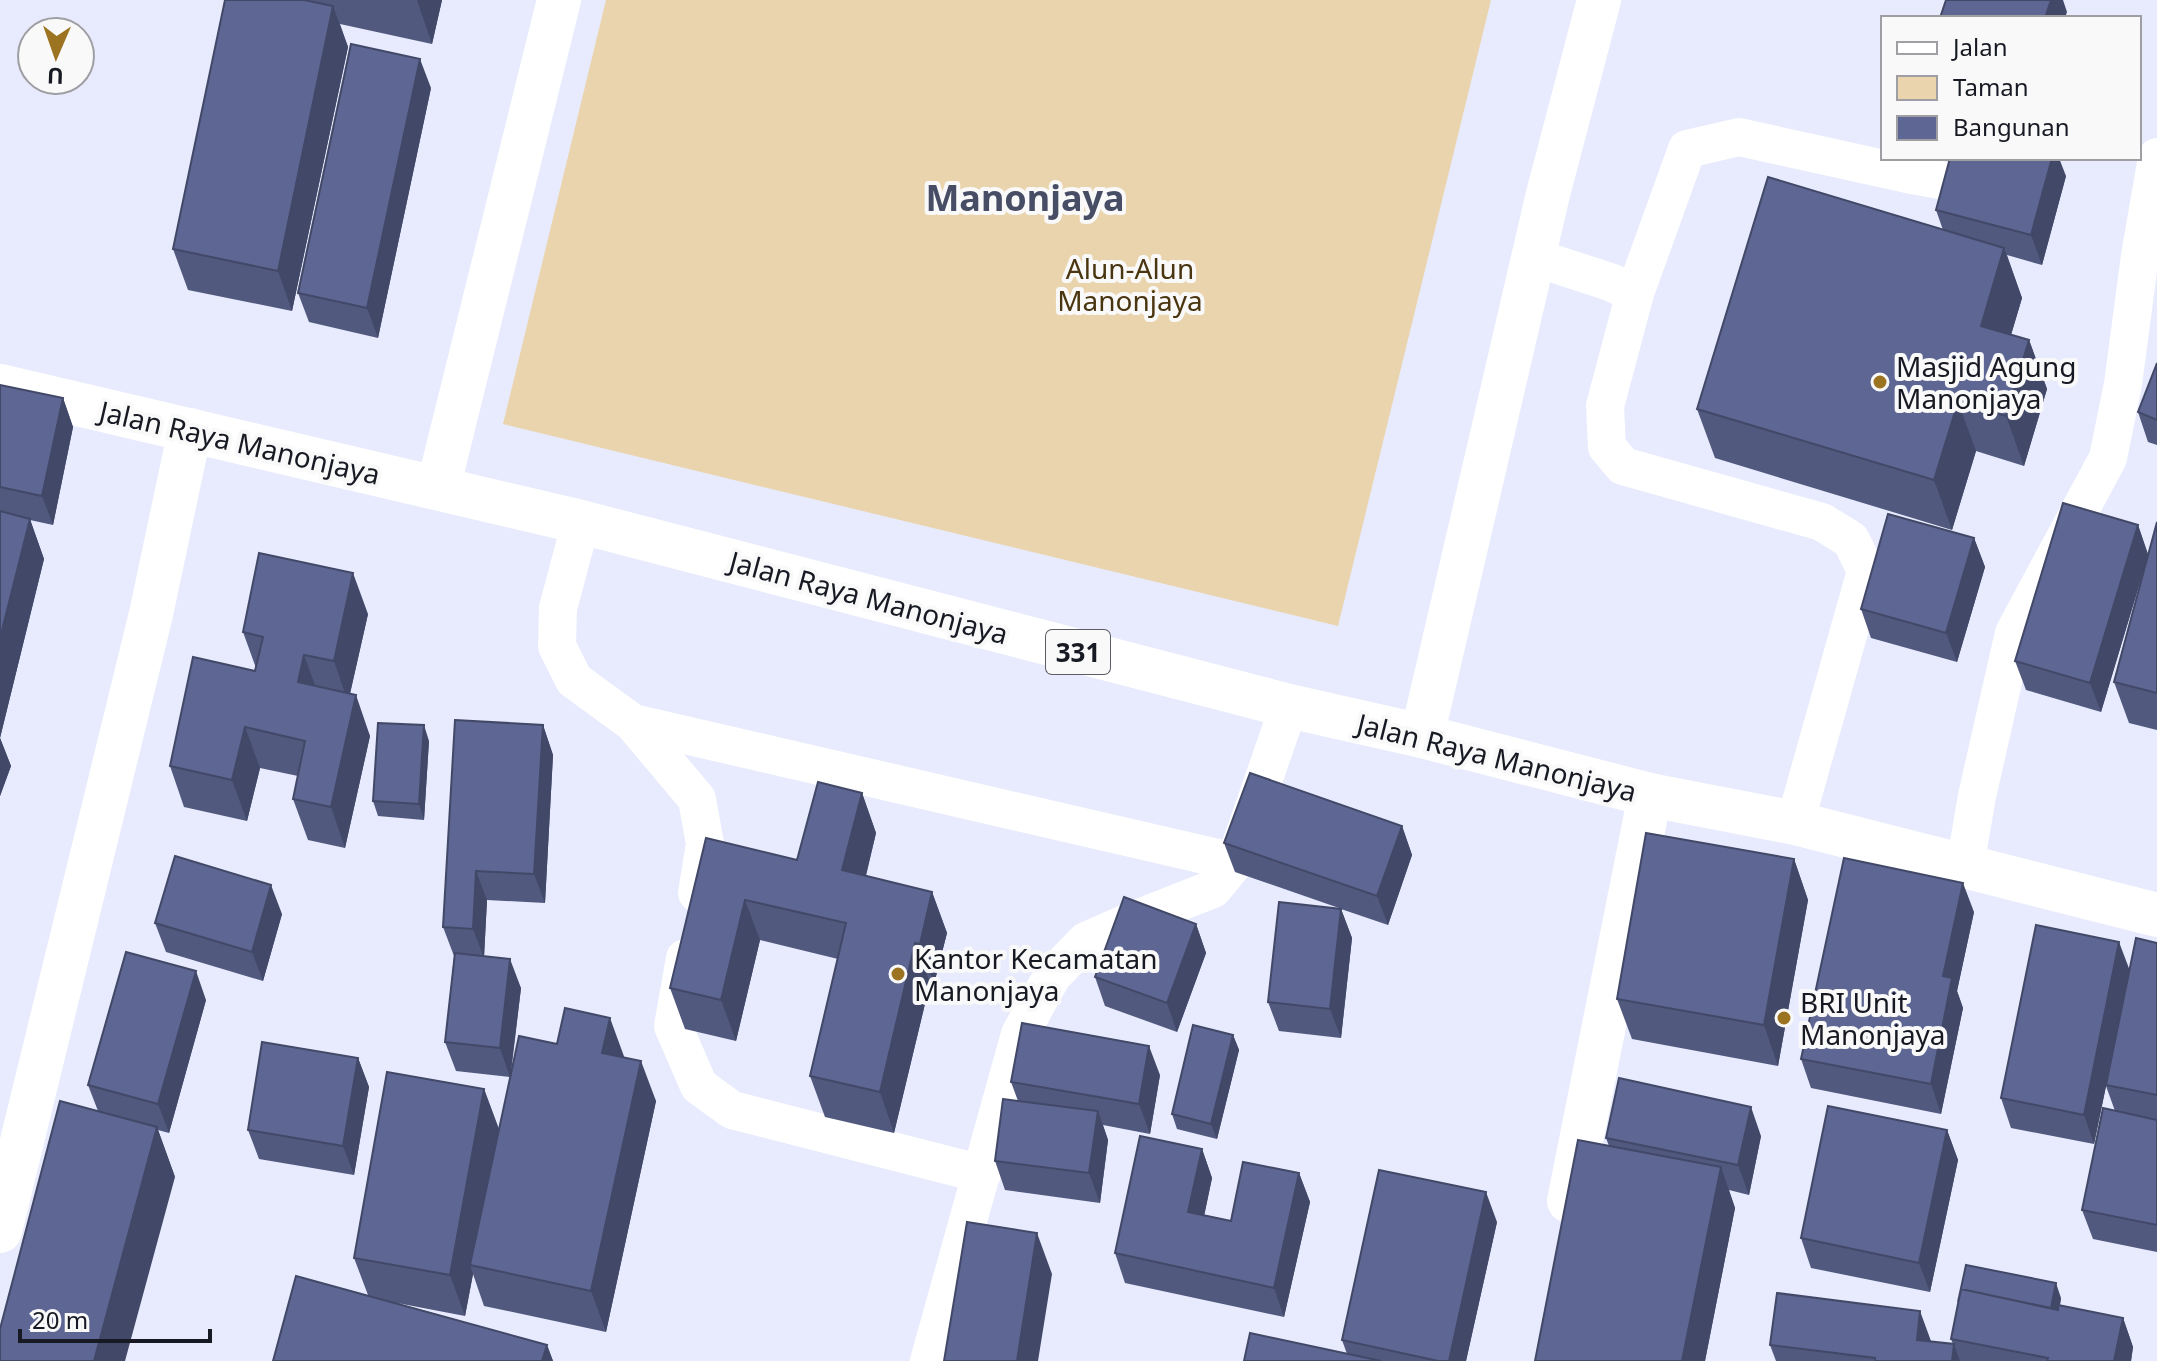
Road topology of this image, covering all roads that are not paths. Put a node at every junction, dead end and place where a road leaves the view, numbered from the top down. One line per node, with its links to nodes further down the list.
1 (559, 0): 10 (street)
2 (1599, 0): 6 (street)
3 (2157, 157): 18 (lane)
4 (1909, 166): 5 (lane); 7 (lane)
5 (1951, 182)
6 (1533, 257): 7 (lane); 14 (street)
7 (1635, 293): 16 (lane)
8 (0, 386): 9 (street, Jalan Raya Manonjaya / 331)
9 (190, 430): 10 (street, Jalan Raya Manonjaya / 331); 21 (street)
10 (438, 488): 11 (street, Jalan Raya Manonjaya / 331)
11 (581, 522): 12 (street, Jalan Raya Manonjaya / 331); 13 (lane)
12 (1289, 706): 14 (street, Jalan Raya Manonjaya / 331); 17 (lane)
13 (633, 723): 17 (lane); 20 (lane)
14 (1422, 736): 15 (street, Jalan Raya Manonjaya / 331)
15 (1650, 795): 16 (street, Jalan Raya Manonjaya / 331); 22 (street)
16 (1795, 823): 18 (street, Jalan Raya Manonjaya / 331)
17 (1235, 862): 20 (lane)
18 (1965, 866): 19 (street, Jalan Raya Manonjaya / 331)
19 (2157, 915)
20 (982, 1174): 23 (lane)
21 (0, 1231)
22 (1561, 1239)
23 (929, 1361)

